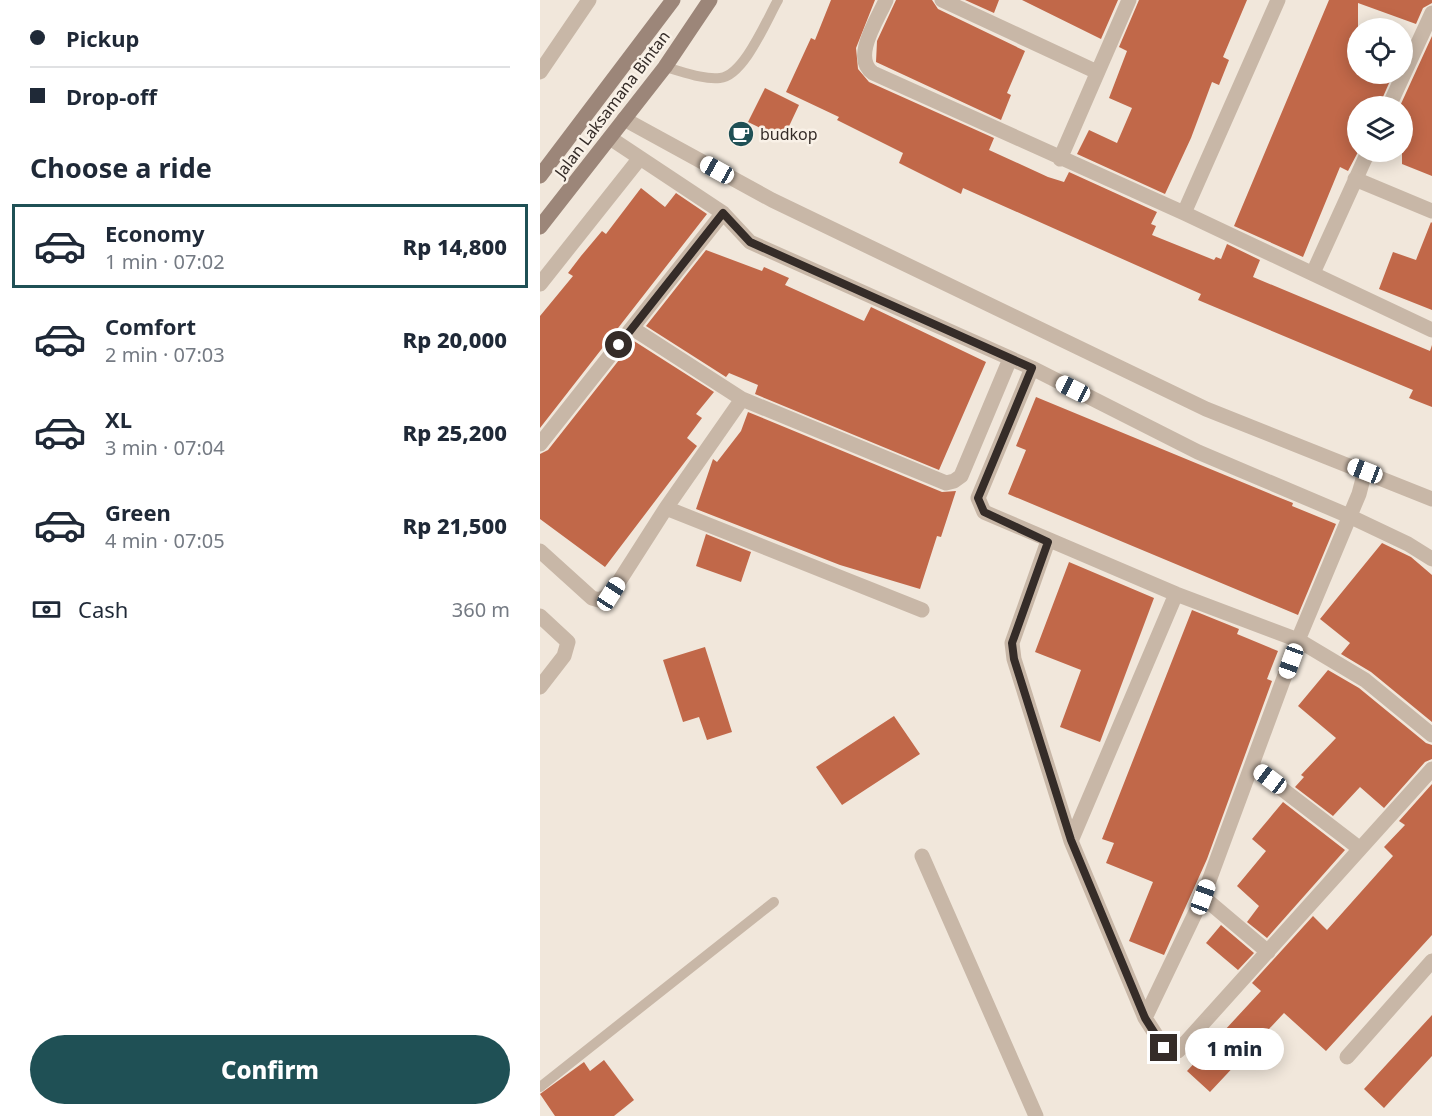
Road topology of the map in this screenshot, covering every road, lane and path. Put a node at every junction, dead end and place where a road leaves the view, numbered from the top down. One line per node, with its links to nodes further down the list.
1 (589, 0): 11 (street)
2 (710, 0): 10 (main road, Jalan Laksamana Bintan)
3 (778, 0): 10 (lane)
4 (886, 0): 17 (street)
5 (942, 0): 12 (street)
6 (1129, 0): 12 (street)
7 (1278, 0): 23 (street)
8 (670, 1): 19 (main road, Jalan Laksamana Bintan)
9 (1432, 13): 13 (street)
10 (664, 67): 14 (main road, Jalan Laksamana Bintan)
11 (540, 72)
12 (1097, 72): 17 (street)
13 (1394, 96)
14 (624, 119): 15 (main road, Jalan Laksamana Bintan); 33 (street)
15 (610, 138): 16 (street); 24 (main road, Jalan Laksamana Bintan)
16 (640, 158): 22 (street); 26 (street)
17 (1060, 159): 23 (street)
18 (1363, 162): 20 (street)
19 (540, 176)
20 (1355, 179): 21 (street); 25 (street)
21 (1432, 211)
22 (723, 213): 27 (street); 29 (street)
23 (1185, 213): 25 (street)
24 (540, 227)
25 (1313, 273): 28 (street)
26 (540, 284)
27 (632, 328): 31 (street); 32 (street)
28 (1432, 330)
29 (1011, 359): 30 (street); 31 (street)
30 (1032, 368): 36 (street); 37 (street)
31 (742, 399): 35 (street)
32 (540, 444)
33 (1365, 471): 34 (street); 36 (street)
34 (1432, 499)
35 (666, 508): 38 (street); 41 (street)
36 (1349, 516): 39 (street); 43 (street)
37 (1048, 542): 40 (street); 48 (street)
38 (540, 551)
39 (1432, 559)
40 (1176, 594): 43 (street); 48 (street)
41 (922, 610)
42 (540, 616): 44 (street)
43 (1298, 640): 45 (street); 46 (street)
44 (540, 687)
45 (1432, 735)
46 (1252, 766): 49 (street); 51 (street)
47 (1432, 769): 49 (street)
48 (1071, 840): 55 (street)
49 (1359, 848): 53 (street)
50 (922, 856): 58 (street)
51 (1203, 897): 53 (street); 55 (street)
52 (774, 902): 57 (lane)
53 (1268, 952): 55 (street)
54 (1432, 961): 56 (street)
55 (1145, 1018)
56 (1347, 1057)
57 (540, 1088)
58 (1036, 1116)

